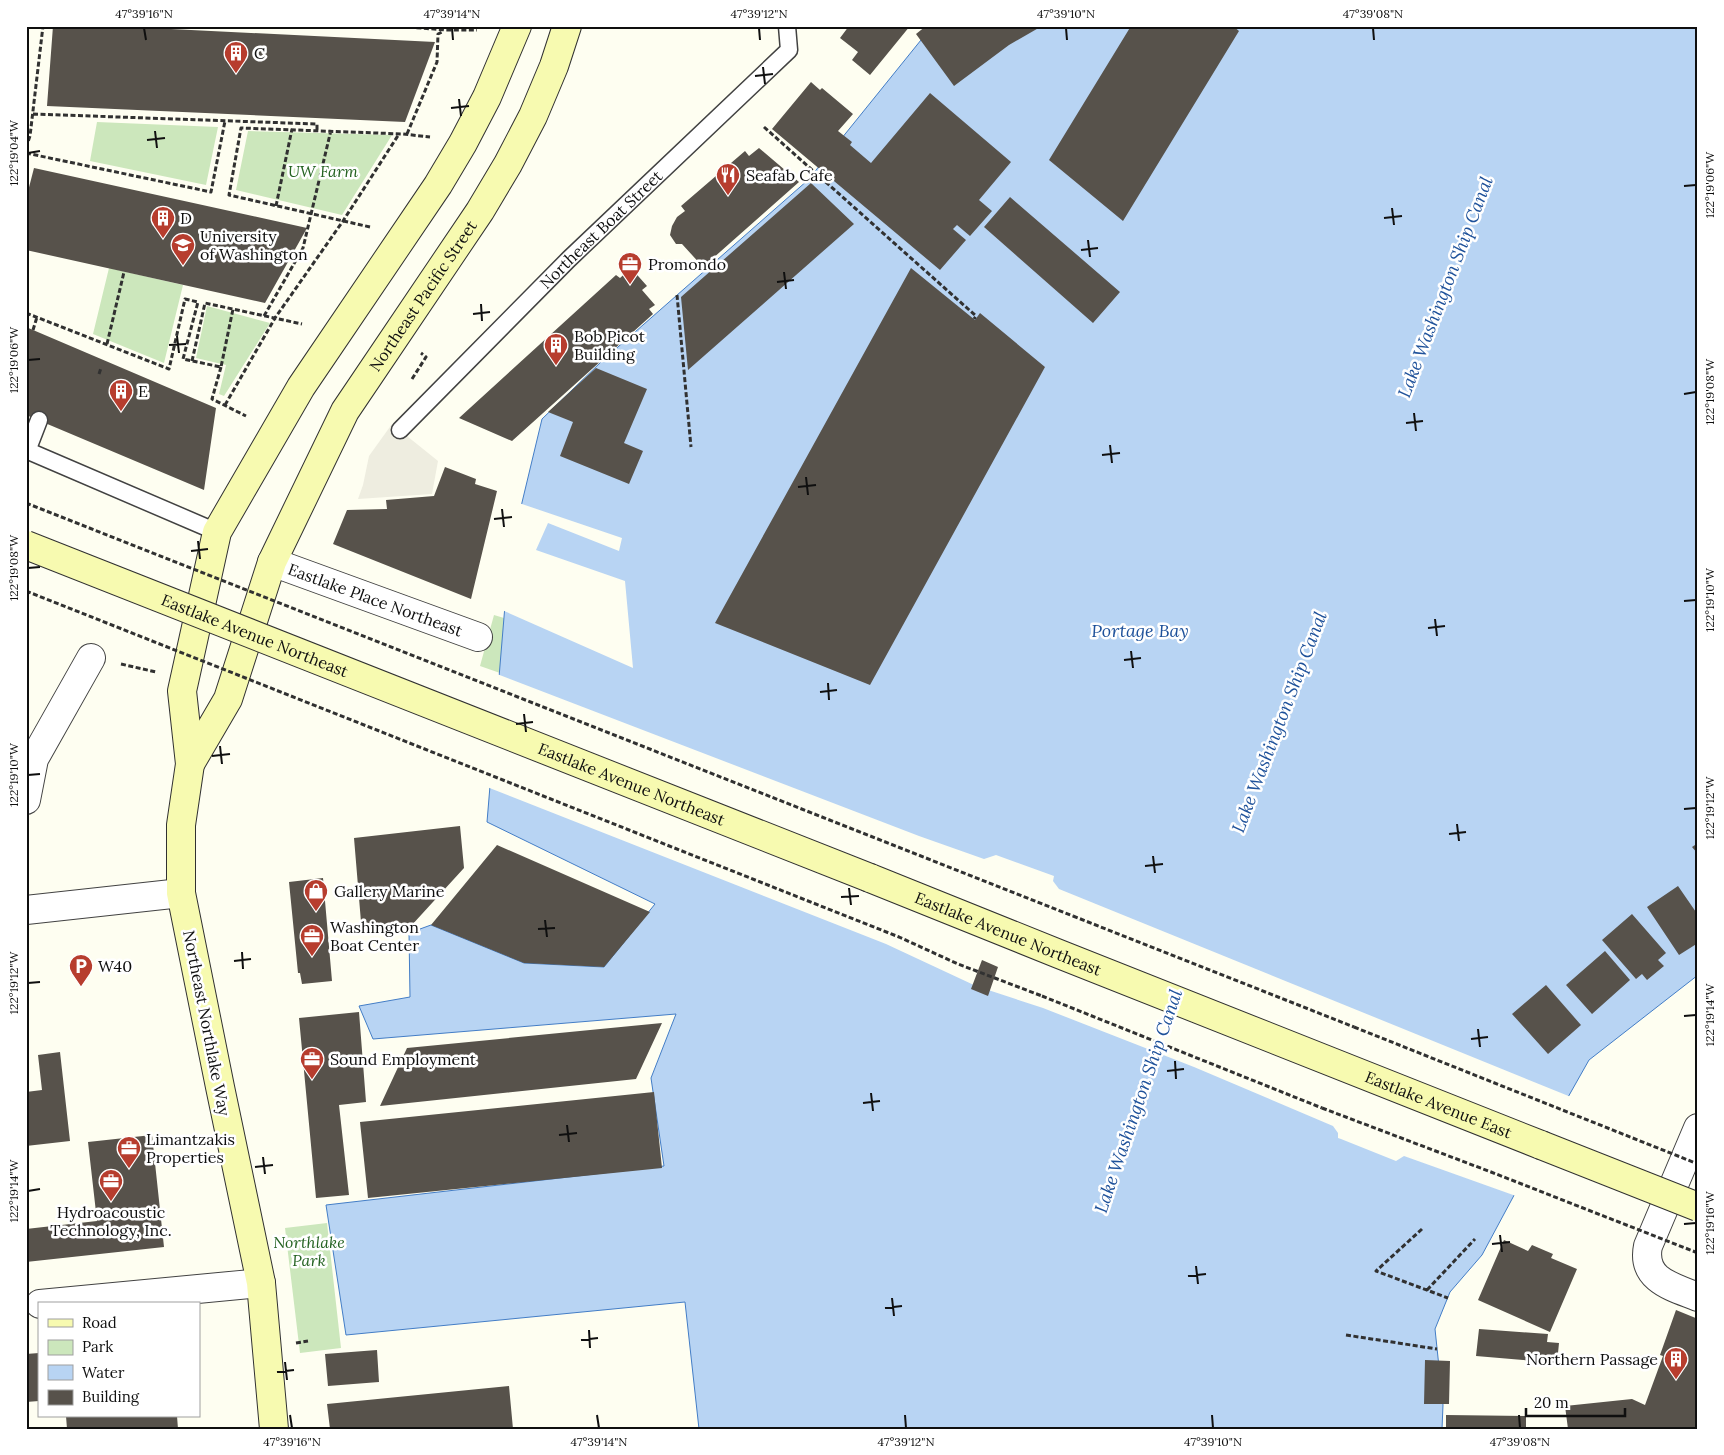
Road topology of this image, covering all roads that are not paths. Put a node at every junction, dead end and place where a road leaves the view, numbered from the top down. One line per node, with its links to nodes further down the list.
1 (517, 26): 7 (main road)
2 (567, 26): 9 (main road, Northeast Pacific Street)
3 (787, 26): 5 (lane, Northeast Boat Street)
4 (39, 420): 6 (lane)
5 (400, 430)
6 (27, 450): 7 (lane)
7 (216, 532): 12 (main road, Northeast Northlake Way)
8 (26, 545): 16 (main road, Eastlake Avenue Northeast, bridge)
9 (272, 562): 10 (street, Eastlake Place Northeast); 12 (main road, Northeast Northlake Way)
10 (478, 637)
11 (91, 658): 13 (street)
12 (190, 764): 14 (main road, Northeast Northlake Way)
13 (26, 800)
14 (181, 893): 15 (street); 19 (main road, Northeast Northlake Way)
15 (26, 910)
16 (1181, 1002): 18 (main road, Eastlake Avenue East, bridge)
17 (1698, 1128): 20 (street)
18 (1698, 1207)
19 (260, 1283): 21 (street); 22 (main road, Northeast Northlake Way)
20 (1698, 1297)
21 (61, 1302)
22 (274, 1429)

